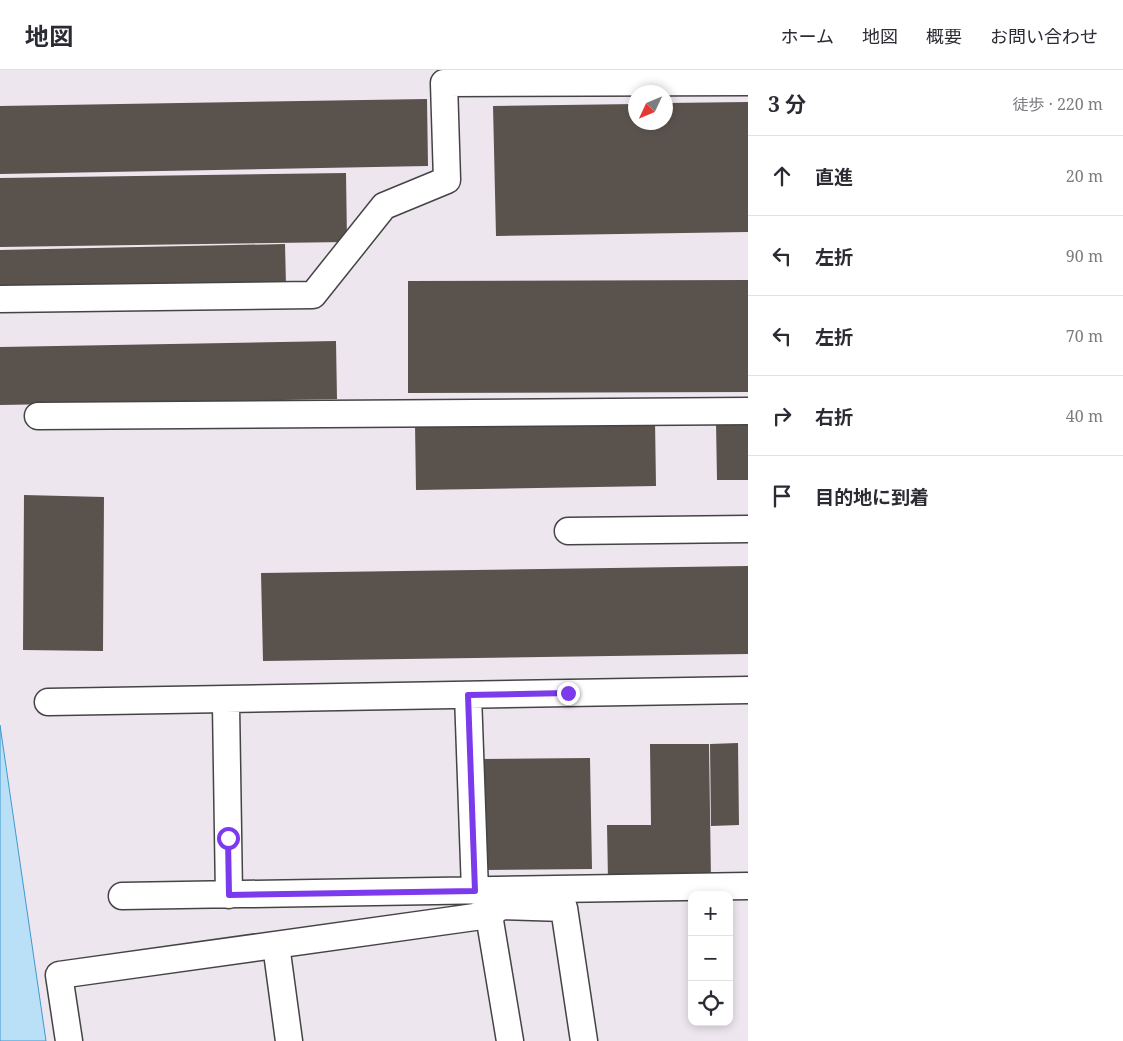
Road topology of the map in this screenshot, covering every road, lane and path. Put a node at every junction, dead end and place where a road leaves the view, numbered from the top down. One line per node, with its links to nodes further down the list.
1 (748, 82): 2 (lane)
2 (0, 299)
3 (748, 411): 4 (lane)
4 (38, 416)
5 (748, 529): 6 (lane)
6 (568, 531)
7 (748, 690): 8 (lane)
8 (468, 695): 9 (lane); 12 (lane)
9 (48, 702)
10 (226, 705): 13 (lane)
11 (748, 886): 12 (lane)
12 (475, 891): 13 (lane)
13 (229, 895): 14 (lane)
14 (122, 896)
15 (489, 915): 16 (lane); 19 (lane); 20 (lane)
16 (276, 945): 17 (lane); 18 (lane)
17 (69, 1041)
18 (289, 1041)
19 (510, 1041)
20 (584, 1041)

